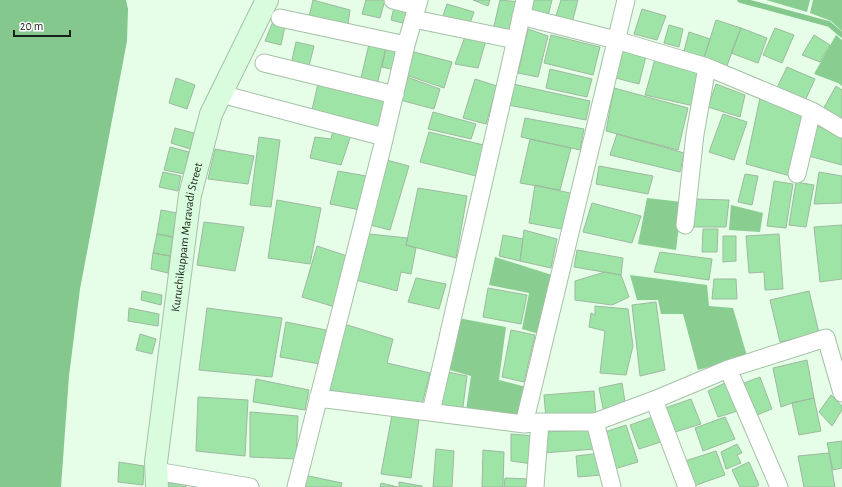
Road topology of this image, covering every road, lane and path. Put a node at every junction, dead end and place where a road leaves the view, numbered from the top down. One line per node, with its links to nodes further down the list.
1 (267, 0): 12 (street, Kuruchikuppam Maravadi Street)
2 (393, 0): 5 (street)
3 (626, 0): 8 (street)
4 (523, 8): 7 (street); 8 (street)
5 (417, 9): 7 (street); 9 (street)
6 (280, 18): 9 (street)
7 (516, 40): 23 (street)
8 (616, 40): 11 (street); 25 (street)
9 (406, 45): 13 (street)
10 (264, 62): 13 (street)
11 (707, 67): 14 (street); 18 (street)
12 (221, 94): 16 (street); 26 (street, Kuruchikuppam Maravadi Street)
13 (395, 94): 16 (street)
14 (812, 111): 15 (street); 17 (street)
15 (842, 128)
16 (384, 137): 21 (street)
17 (797, 174)
18 (684, 226)
19 (728, 369): 20 (street); 22 (street); 32 (street)
20 (842, 393)
21 (318, 398): 23 (street); 28 (street)
22 (654, 400): 24 (street); 31 (street)
23 (431, 412): 25 (street)
24 (595, 422): 25 (street); 30 (street)
25 (532, 423): 29 (street)
26 (156, 479): 27 (street)
27 (250, 487)
28 (296, 487)
29 (535, 487)
30 (612, 487)
31 (687, 487)
32 (778, 487)

